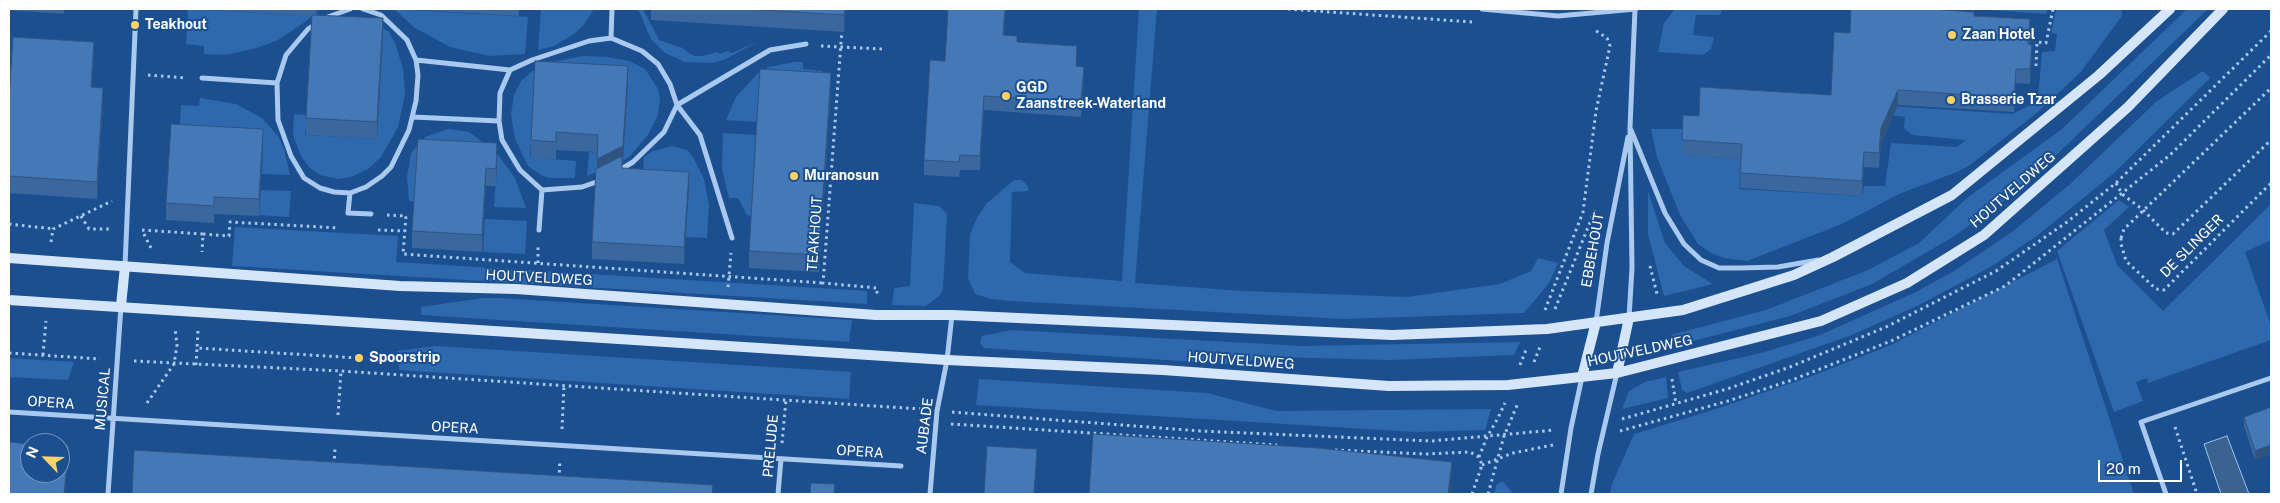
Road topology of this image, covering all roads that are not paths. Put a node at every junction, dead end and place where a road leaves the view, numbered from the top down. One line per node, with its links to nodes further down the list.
1 (136, 9): 26 (street)
2 (350, 9): 14 (street)
3 (363, 9): 11 (street)
4 (612, 9): 9 (street)
5 (1482, 9): 6 (street)
6 (1636, 9): 18 (street, EBBEHOUT)
7 (2170, 9): 24 (street, HOUTVELDWEG)
8 (2223, 9): 33 (street, HOUTVELDWEG)
9 (611, 38): 12 (street); 15 (street)
10 (806, 44): 15 (street)
11 (416, 60): 12 (street); 16 (street)
12 (510, 70): 17 (street)
13 (202, 78): 14 (street)
14 (277, 83): 20 (street)
15 (678, 104): 19 (street); 23 (street)
16 (413, 117): 17 (street); 20 (street)
17 (499, 121): 19 (street)
18 (1630, 127): 24 (street); 30 (street, EBBEHOUT); 31 (street, EBBEHOUT)
19 (542, 190): 22 (street)
20 (350, 192): 21 (street)
21 (371, 214)
22 (539, 230)
23 (732, 238)
24 (1832, 257): 30 (street, HOUTVELDWEG)
25 (9, 258): 26 (street, HOUTVELDWEG)
26 (124, 266): 28 (street); 29 (street, HOUTVELDWEG)
27 (9, 300): 28 (street, HOUTVELDWEG)
28 (121, 306): 32 (street, HOUTVELDWEG); 37 (street, MUSICAL)
29 (952, 315): 31 (street, HOUTVELDWEG); 32 (street)
30 (1629, 318): 31 (street, HOUTVELDWEG); 33 (street, EBBEHOUT)
31 (1596, 322): 34 (street, EBBEHOUT)
32 (947, 360): 34 (street, HOUTVELDWEG); 42 (street, AUBADE)
33 (1617, 372): 34 (street, HOUTVELDWEG); 44 (street)
34 (1582, 377): 43 (street)
35 (2271, 378): 45 (street)
36 (9, 412): 37 (street, OPERA)
37 (113, 419): 38 (street, OPERA); 40 (street, MUSICAL)
38 (781, 459): 39 (street, OPERA); 41 (street, PRELUDE)
39 (901, 466)
40 (108, 494)
41 (778, 494)
42 (930, 494)
43 (1561, 494)
44 (1591, 494)
45 (2166, 494)

